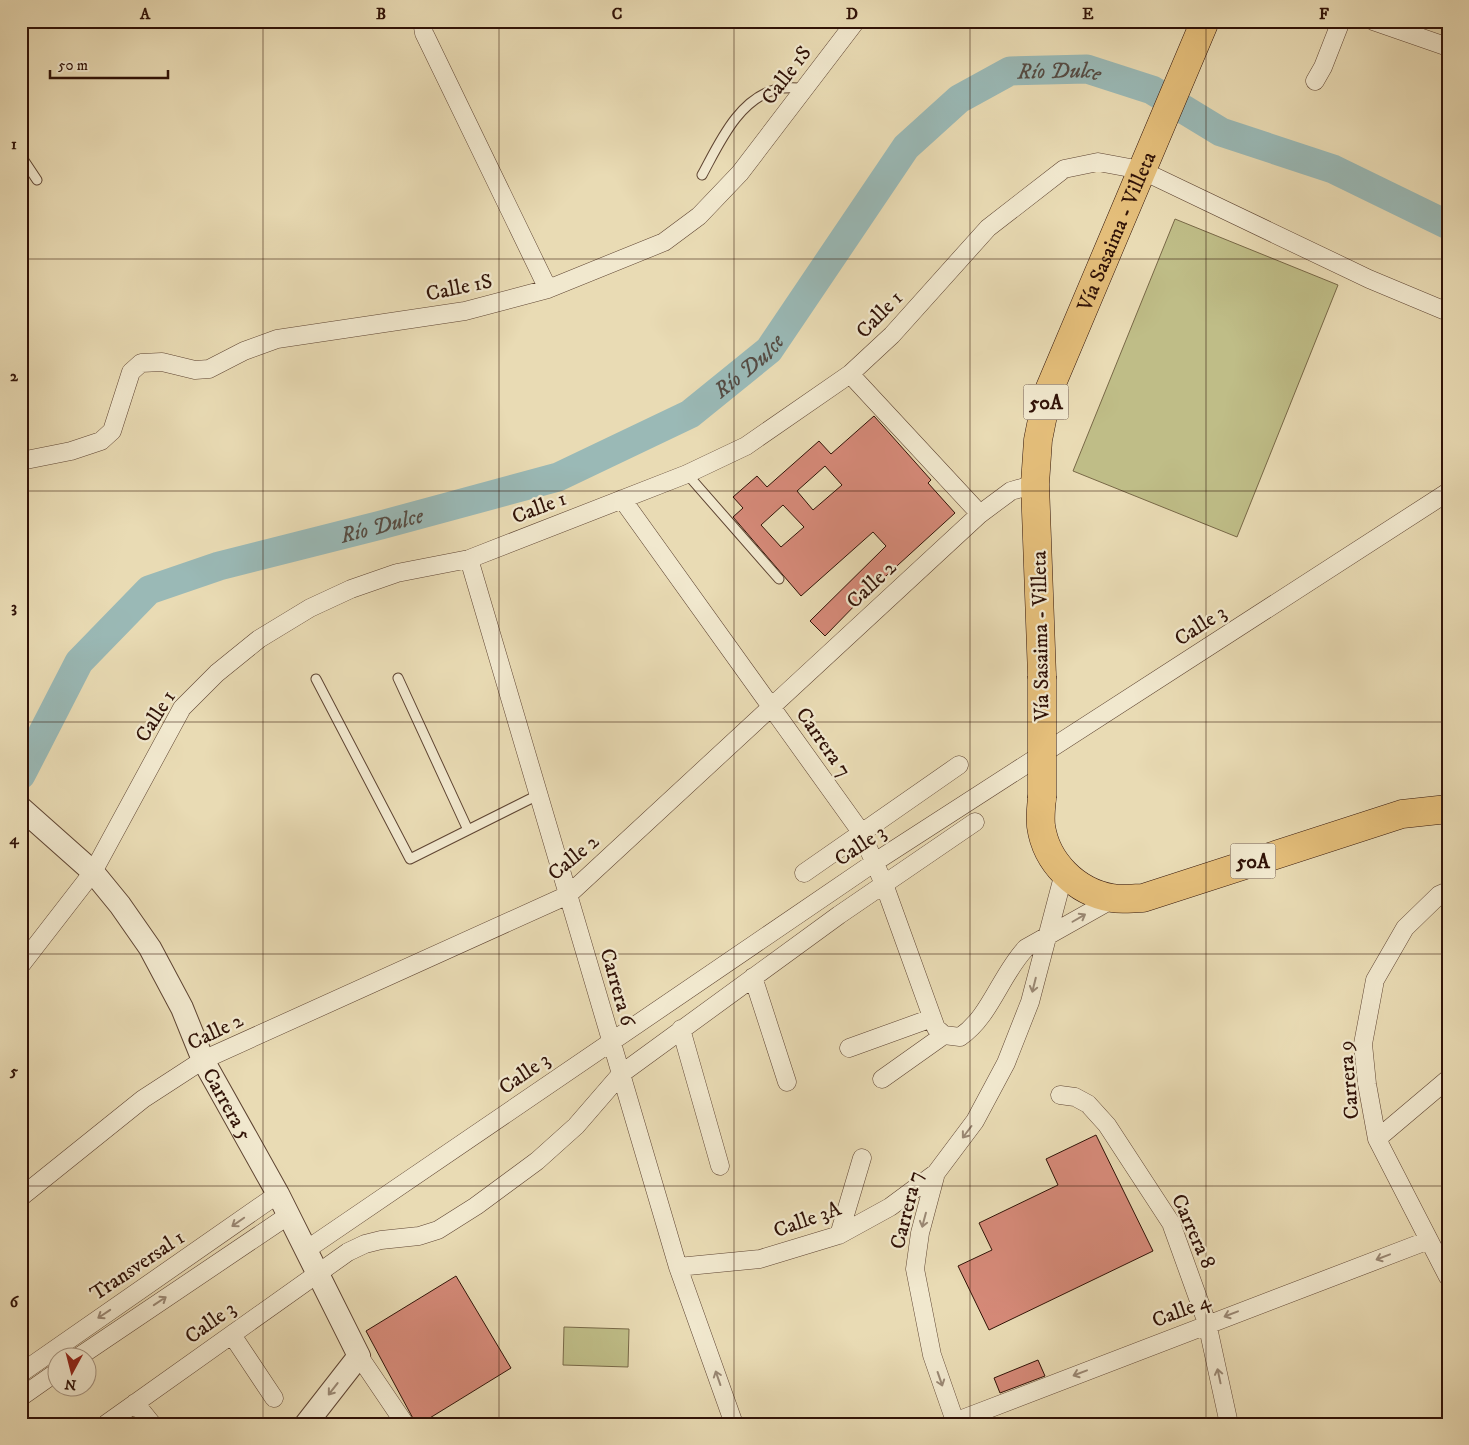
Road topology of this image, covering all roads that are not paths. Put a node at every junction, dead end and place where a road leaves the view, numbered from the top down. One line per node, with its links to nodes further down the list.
1 (422, 21): 13 (street)
2 (856, 21): 8 (street, Calle 1S)
3 (1205, 21): 10 (main road, Vía Sasaima - Villeta / 50A)
4 (1341, 21): 7 (street)
5 (1373, 21): 6 (street)
6 (1448, 47)
7 (1315, 81)
8 (805, 88): 11 (lane); 13 (street, Calle 1S)
9 (21, 156): 12 (lane)
10 (1146, 159): 14 (street, Calle 1); 15 (street, Calle 1); 18 (main road, Vía Sasaima - Villeta / 50A)
11 (702, 175)
12 (37, 180)
13 (548, 289): 16 (street, Calle 1S)
14 (1448, 312)
15 (850, 374): 17 (street, Calle 1); 21 (street)
16 (21, 461)
17 (687, 474): 20 (street, Calle 1); 23 (lane)
18 (1035, 484): 21 (street, Calle 2); 37 (main road, Vía Sasaima - Villeta / 50A, bridge)
19 (1448, 492): 34 (street, Calle 3)
20 (622, 499): 22 (street, Calle 1); 26 (street, Carrera 7)
21 (980, 514): 26 (street, Calle 2)
22 (469, 559): 28 (street, Carrera 6); 35 (street, Calle 1)
23 (779, 579)
24 (398, 678): 32 (lane)
25 (316, 679): 32 (lane)
26 (771, 706): 33 (street, Carrera 7); 40 (street, Calle 2)
27 (959, 765): 33 (street)
28 (538, 795): 32 (lane); 40 (street, Carrera 6)
29 (21, 808): 35 (street, Carrera 5)
30 (1448, 810): 41 (main road, Vía Sasaima - Villeta / 50A)
31 (975, 822): 38 (street, Calle 3)
32 (468, 830)
33 (861, 832): 34 (street, Carrera 7); 36 (street)
34 (875, 862): 38 (street, Carrera 7); 48 (street, Calle 3)
35 (93, 872): 43 (street, Calle 1); 50 (street, Carrera 5)
36 (804, 873)
37 (1064, 873): 41 (main road, Vía Sasaima - Villeta / 50A); 42 (street, Carrera 7)
38 (884, 884): 44 (street, Calle 3); 45 (street, Carrera 7)
39 (1448, 891): 56 (street, Carrera 9)
40 (568, 895): 48 (street, Carrera 6); 50 (street, Calle 2)
41 (1113, 899): 42 (street, one-way to 41)
42 (1046, 938): 47 (street); 59 (street, Carrera 7, one-way to 59)
43 (21, 965)
44 (753, 977): 46 (street, Calle 3); 54 (street)
45 (932, 1018): 47 (street, Carrera 7); 49 (street)
46 (681, 1029): 51 (street, Calle 3); 58 (street)
47 (944, 1035): 52 (street)
48 (611, 1041): 51 (street, Carrera 6); 65 (street, Calle 3)
49 (849, 1048)
50 (203, 1060): 60 (street, Carrera 5); 61 (street, Calle 2)
51 (621, 1074): 66 (street, Carrera 6); 67 (street, Calle 3)
52 (882, 1079)
53 (1448, 1079): 56 (street)
54 (788, 1082)
55 (1060, 1095): 69 (street, Carrera 8)
56 (1377, 1139): 64 (street, Carrera 9)
57 (862, 1158): 63 (street)
58 (720, 1166)
59 (936, 1173): 63 (street, Calle 3A); 78 (street, Carrera 7, one-way to 78)
60 (278, 1194): 62 (street, Carrera 5); 73 (street, Transversal 1, one-way to 73)
61 (21, 1197)
62 (289, 1215): 65 (street, Carrera 5); 71 (street, Transversal 1, one-way to 62)
63 (839, 1235): 66 (street, Calle 3A)
64 (1429, 1240): 68 (street, Carrera 9); 69 (street, Calle 4, one-way to 69)
65 (306, 1250): 67 (street, Carrera 5)
66 (678, 1267): 83 (street, Carrera 6, one-way to 66)
67 (317, 1272): 70 (street, Calle 3); 72 (street, Carrera 5)
68 (1448, 1277)
69 (1207, 1323): 78 (street, Calle 4, one-way to 78); 84 (street, Carrera 8, one-way to 69)
70 (232, 1335): 76 (street); 77 (street, Calle 3)
71 (92, 1348)
72 (359, 1356): 81 (street, one-way to 81); 82 (street, Carrera 5)
73 (21, 1373)
74 (48, 1378): 75 (street)
75 (21, 1397)
76 (274, 1398)
77 (135, 1403): 79 (street, Calle 3); 80 (street)
78 (953, 1423)
79 (106, 1424)
80 (152, 1424)
81 (306, 1424)
82 (405, 1424)
83 (734, 1424)
84 (1229, 1424)

